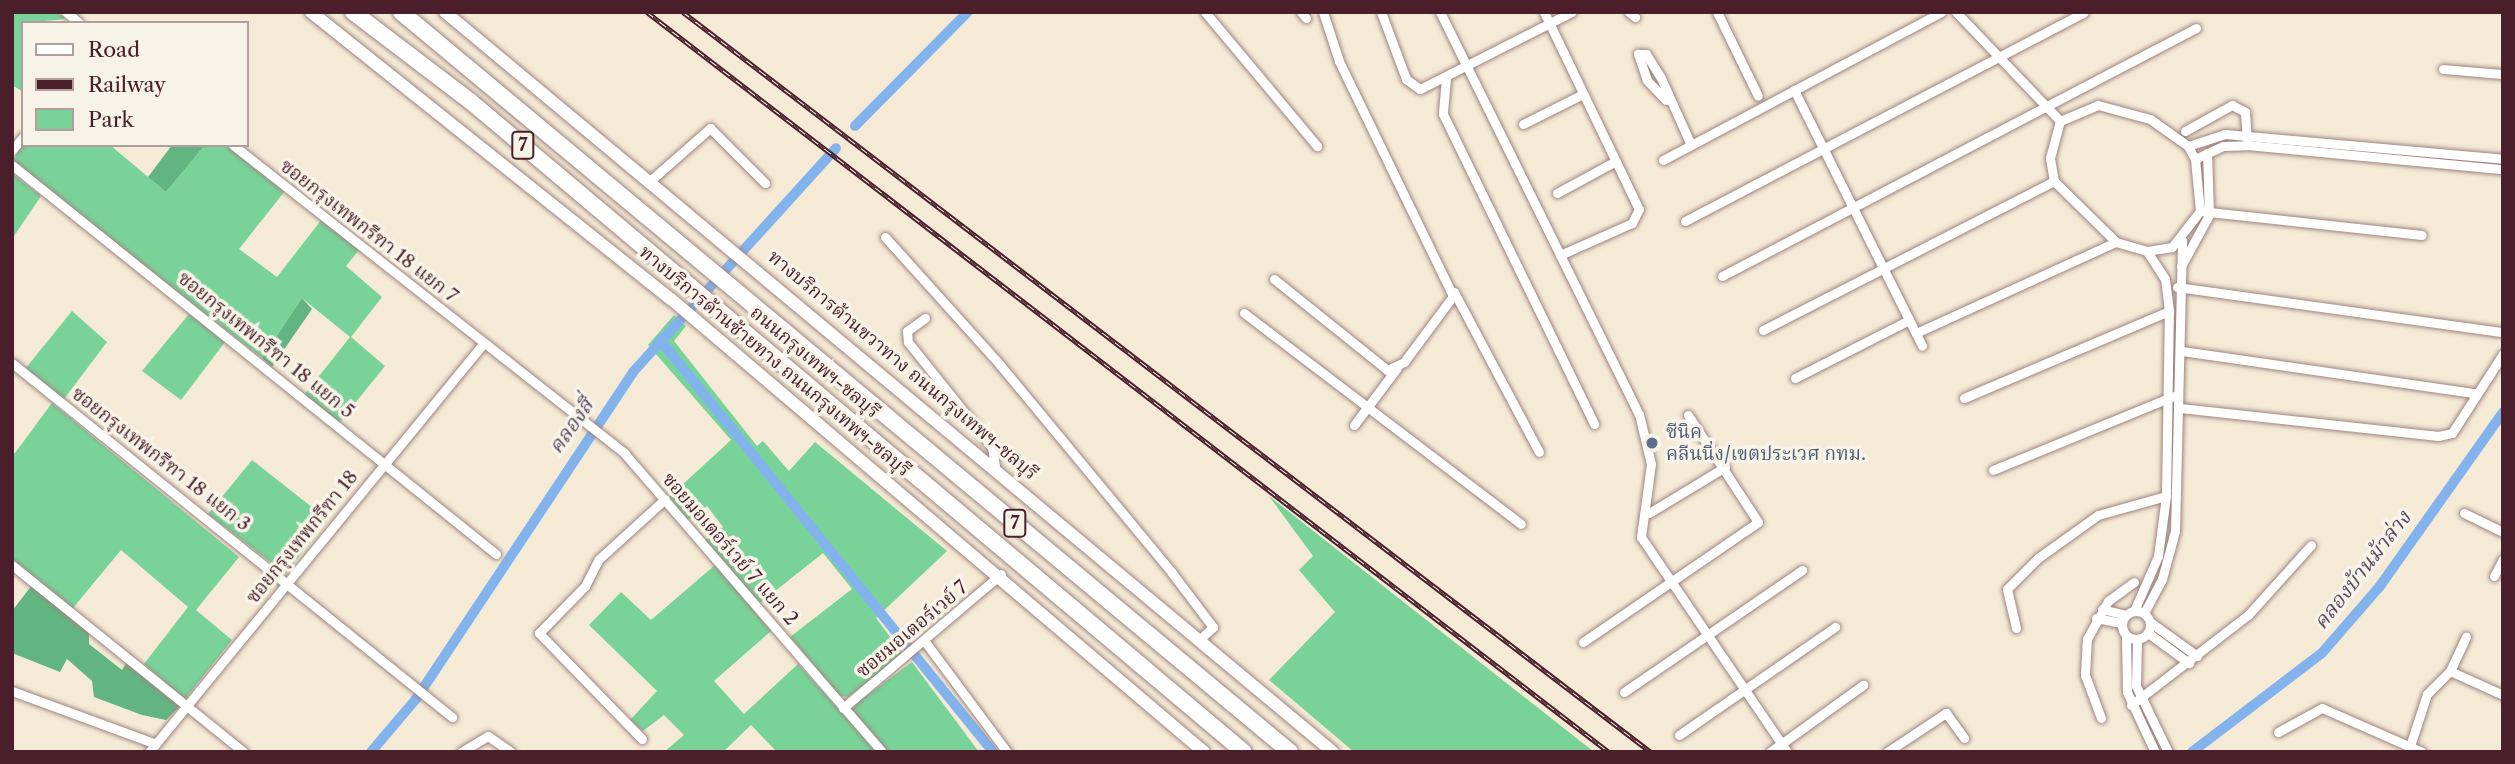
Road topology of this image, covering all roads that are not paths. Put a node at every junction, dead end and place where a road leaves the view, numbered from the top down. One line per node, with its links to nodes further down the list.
1 (311, 12): 102 (main road, ทางบริการด้านซ้ายทาง ถนนกรุงเทพฯ-ชลบุรี)
2 (353, 12): 148 (highway, ถนนกรุงเทพฯ-ชลบุรี / 7)
3 (401, 12): 149 (highway, ถนนกรุงเทพฯ-ชลบุรี / 7)
4 (445, 12): 43 (main road, ทางบริการด้านขวาทาง ถนนกรุงเทพฯ-ชลบุรี)
5 (1205, 12): 32 (street)
6 (1323, 12): 61 (street)
7 (1381, 12): 21 (street)
8 (1440, 12): 18 (street)
9 (1544, 12): 15 (street)
10 (1572, 12): 15 (street)
11 (1717, 12): 24 (street)
12 (1941, 12): 22 (street)
13 (1956, 12): 17 (street)
14 (2084, 12): 17 (street)
15 (1549, 23): 18 (street); 23 (street)
16 (2196, 28): 26 (street)
17 (2000, 56): 26 (street); 35 (street)
18 (1463, 69): 21 (street); 55 (street)
19 (2443, 69): 20 (street)
20 (2503, 75)
21 (1446, 78): 84 (street)
22 (1794, 90): 31 (street); 35 (street)
23 (1583, 94): 28 (street); 40 (street)
24 (1758, 96)
25 (1666, 100): 25 (street); 31 (street)
26 (2046, 105): 27 (street); 47 (street)
27 (2060, 121): 33 (street); 44 (street)
28 (1523, 124)
29 (2185, 131): 30 (street)
30 (2247, 141): 33 (street); 36 (street); 39 (street); 42 (street)
31 (1690, 145): 37 (street)
32 (1317, 146)
33 (2188, 146): 38 (street)
34 (236, 147): 69 (street, ซอยกรุงเทพกรีฑา 18 แยก 7)
35 (1822, 150): 47 (street); 49 (street)
36 (2207, 153): 38 (street); 48 (street)
37 (1663, 159)
38 (2195, 159): 48 (street)
39 (2503, 159)
40 (1616, 161): 46 (street); 55 (street)
41 (12, 165): 87 (street, ซอยกรุงเทพกรีฑา 18 แยก 5)
42 (2503, 169)
43 (651, 180): 45 (street); 88 (main road, ทางบริการด้านขวาทาง ถนนกรุงเทพฯ-ชลบุรี)
44 (2054, 181): 53 (street); 56 (street)
45 (765, 183)
46 (1557, 193)
47 (1853, 209): 56 (street); 58 (street)
48 (2204, 213): 50 (street); 52 (street); 57 (street)
49 (1685, 221)
50 (2422, 235)
51 (885, 237): 116 (street)
52 (2182, 240): 54 (street); 57 (street)
53 (2116, 242): 54 (street); 68 (street)
54 (2147, 251): 62 (street)
55 (1560, 255): 93 (street)
56 (1882, 267): 65 (street); 66 (street)
57 (2180, 267): 60 (street)
58 (1722, 276)
59 (1274, 279): 74 (street)
60 (2177, 287): 67 (street); 71 (street)
61 (1453, 291): 74 (street); 86 (street)
62 (2169, 311): 78 (street); 79 (street)
63 (1244, 313): 80 (street)
64 (925, 318): 88 (street)
65 (1909, 320): 68 (street); 75 (street)
66 (1763, 330)
67 (2503, 332)
68 (1916, 333): 70 (street)
69 (483, 344): 83 (street, ซอยกรุงเทพกรีฑา 18 แยก 7); 87 (street, ซอยกรุงเทพกรีฑา 18)
70 (1922, 346)
71 (2182, 351): 76 (street); 77 (street)
72 (2503, 354): 76 (street)
73 (12, 363): 104 (street, ซอยกรุงเทพกรีฑา 18 แยก 3)
74 (1397, 368): 80 (street)
75 (1795, 378)
76 (2475, 393): 81 (street)
77 (2181, 394): 78 (street); 81 (street)
78 (2169, 397): 90 (street); 91 (street)
79 (1964, 398)
80 (1367, 408): 85 (street); 95 (street)
81 (2180, 408): 108 (street)
82 (1688, 415): 89 (street)
83 (582, 421): 92 (street, ซอยมอเตอร์เวย์ 7 แยก 2)
84 (1594, 424)
85 (1354, 425)
86 (1539, 452)
87 (386, 463): 98 (street, ซอยกรุงเทพกรีฑา 18 แยก 5); 104 (street, ซอยกรุงเทพกรีฑา 18)
88 (995, 467): 116 (main road, ทางบริการด้านขวาทาง ถนนกรุงเทพฯ-ชลบุรี)
89 (1725, 467): 93 (street); 105 (street)
90 (1993, 470)
91 (2166, 496): 108 (street); 111 (street)
92 (665, 499): 131 (street, ซอยมอเตอร์เวย์ 7 แยก 2); 137 (street)
93 (1648, 513): 105 (street)
94 (2464, 513): 96 (street)
95 (1521, 524)
96 (2503, 532)
97 (2311, 545): 120 (street)
98 (496, 554)
99 (2503, 559): 103 (street)
100 (12, 565): 130 (street)
101 (1802, 570): 113 (street)
102 (1001, 574): 119 (street, ซอยมอเตอร์เวย์ 7); 147 (main road, ทางบริการด้านซ้ายทาง ถนนกรุงเทพฯ-ชลบุรี)
103 (2494, 576)
104 (288, 582): 130 (street, ซอยกรุงเทพกรีฑา 18); 132 (street, ซอยกรุงเทพกรีฑา 18 แยก 3)
105 (1671, 582): 113 (street); 118 (street)
106 (2134, 582): 107 (street)
107 (2099, 613): 108 (street); 133 (street)
108 (2132, 616): 109 (street); 114 (street)
109 (2150, 622): 112 (street); 120 (street)
110 (1835, 627): 124 (street)
111 (2016, 628)
112 (2148, 633): 117 (street); 121 (street)
113 (1707, 635): 124 (street); 126 (street)
114 (2126, 635): 117 (street); 129 (street)
115 (2466, 636): 122 (street)
116 (1200, 639): 150 (main road, ทางบริการด้านขวาทาง ถนนกรุงเทพฯ-ชลบุรี)
117 (2137, 639): 128 (street)
118 (1583, 642)
119 (924, 645): 131 (street, ซอยมอเตอร์เวย์ 7); 146 (street)
120 (2197, 656): 121 (street)
121 (2189, 663): 128 (street)
122 (2450, 671): 127 (street); 138 (street)
123 (1863, 685): 140 (street)
124 (1744, 690): 135 (street); 140 (street)
125 (12, 691): 139 (street)
126 (1624, 692)
127 (2503, 695)
128 (2141, 701): 129 (street); 141 (street)
129 (2132, 705): 153 (street)
130 (187, 706): 139 (street, ซอยกรุงเทพกรีฑา 18); 142 (street)
131 (843, 708): 145 (street, ซอยมอเตอร์เวย์ 7 แยก 2)
132 (452, 717)
133 (2101, 718)
134 (2278, 732): 138 (street)
135 (1679, 735)
136 (1964, 738): 152 (street)
137 (642, 739)
138 (2410, 746): 154 (street)
139 (153, 748)
140 (1784, 748): 151 (street)
141 (2166, 749)
142 (244, 752)
143 (461, 752): 144 (street)
144 (510, 752)
145 (882, 752)
146 (1007, 752)
147 (1205, 752)
148 (1244, 752)
149 (1290, 752)
150 (1334, 752)
151 (1770, 752)
152 (1887, 752)
153 (2155, 752)
154 (2422, 752)

